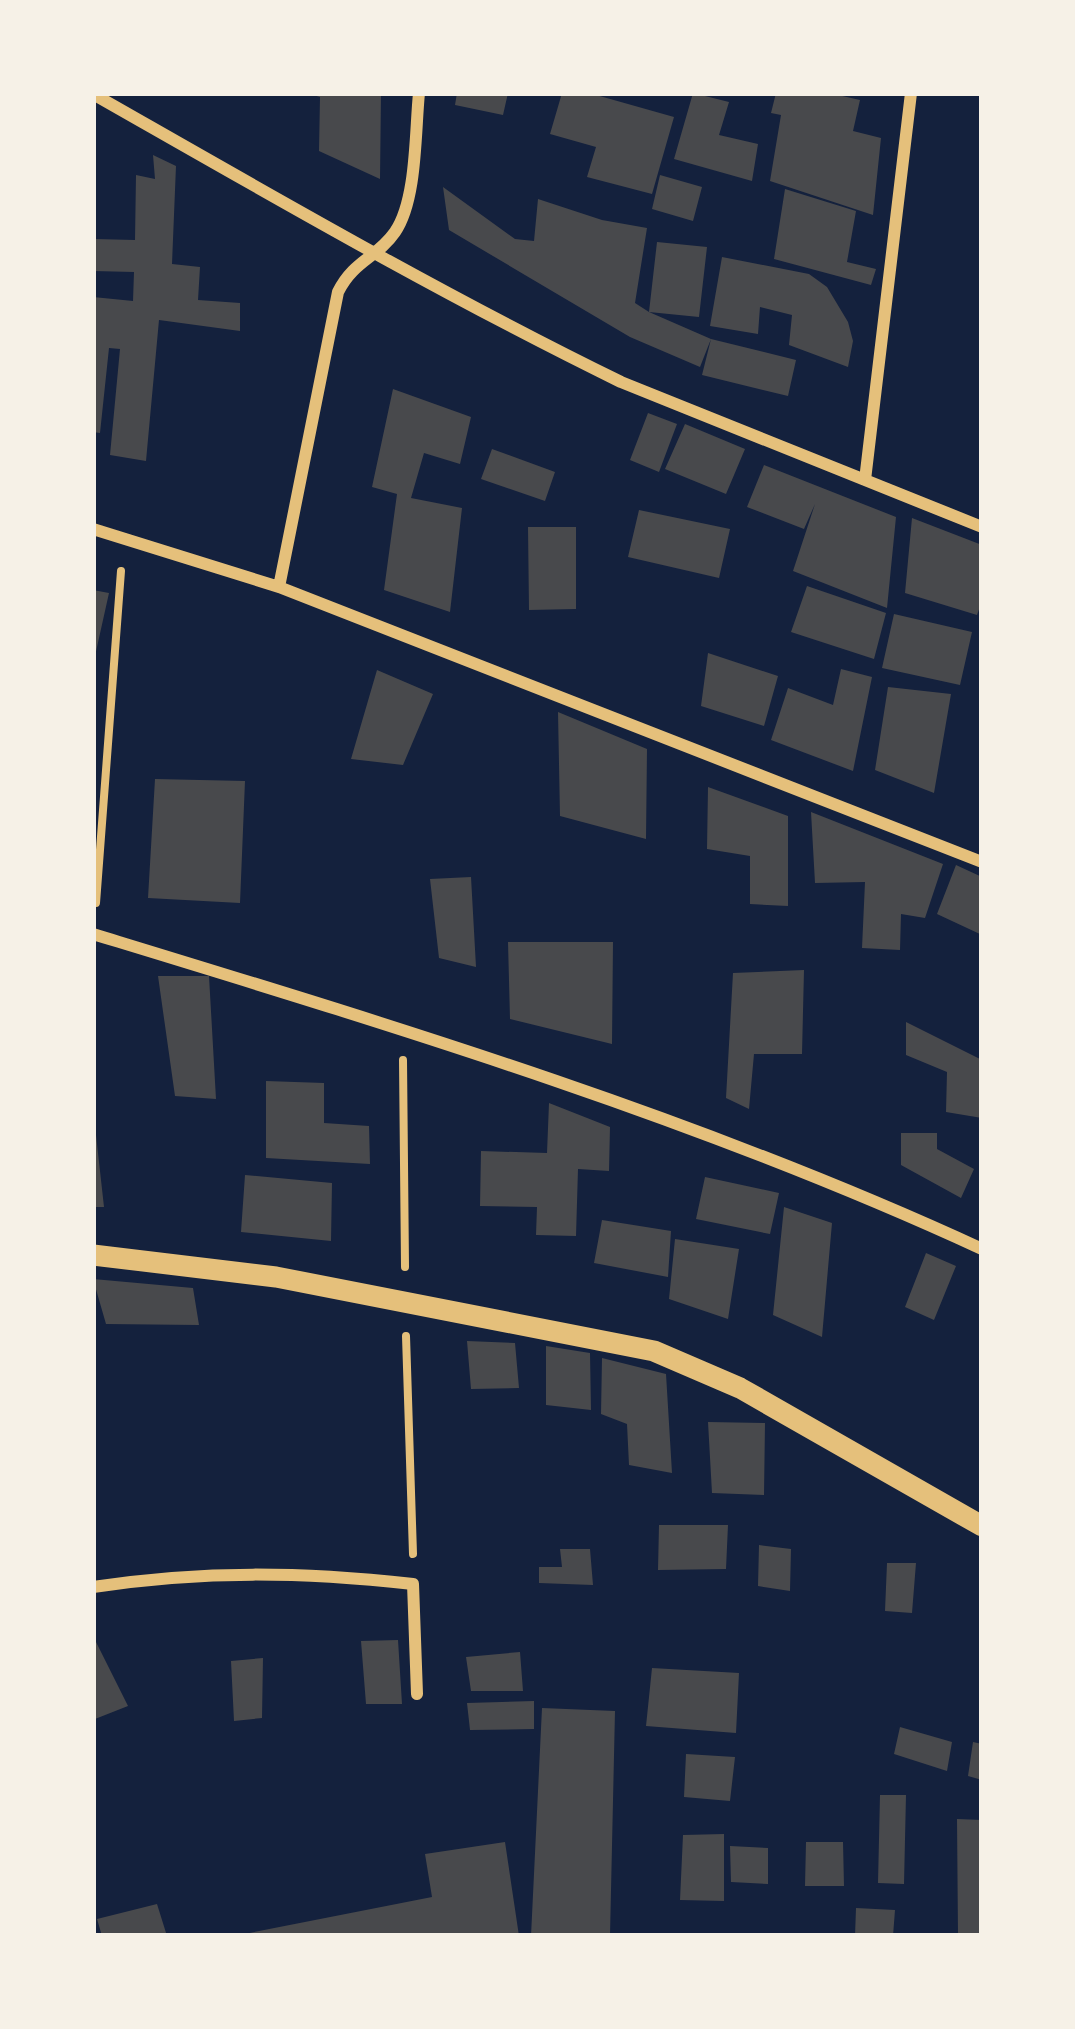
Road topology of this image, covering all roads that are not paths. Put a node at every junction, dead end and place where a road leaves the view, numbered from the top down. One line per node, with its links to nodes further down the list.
1 (418, 93): 4 (street)
2 (911, 93): 5 (street)
3 (93, 94): 4 (street)
4 (374, 253): 5 (street); 8 (street)
5 (865, 480): 6 (street)
6 (982, 527)
7 (93, 529): 8 (street)
8 (279, 587): 9 (street)
9 (982, 862)
10 (93, 934): 11 (street)
11 (982, 1249)
12 (93, 1256): 13 (street)
13 (982, 1526)
14 (93, 1587): 15 (street)
15 (417, 1694)

